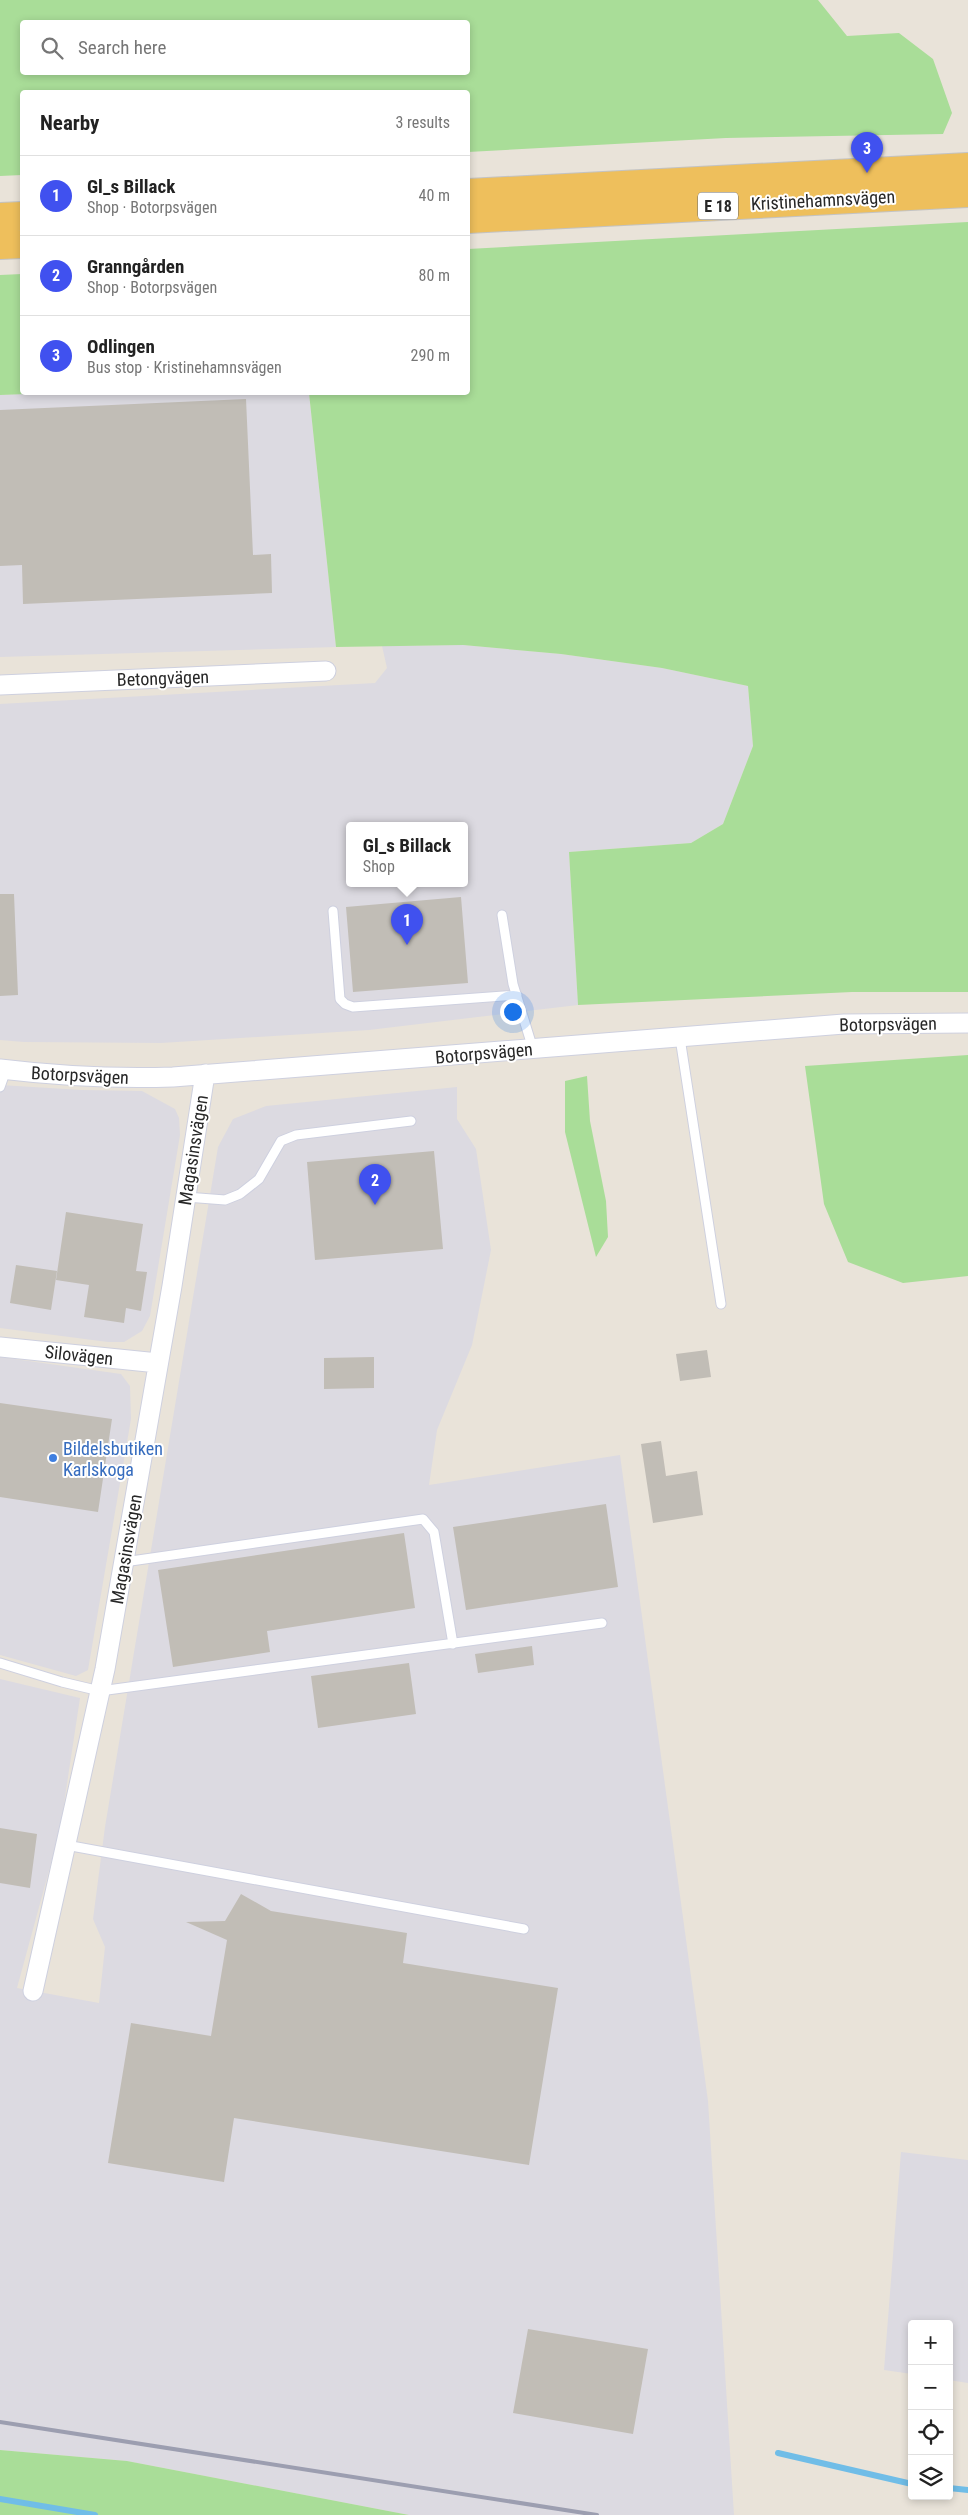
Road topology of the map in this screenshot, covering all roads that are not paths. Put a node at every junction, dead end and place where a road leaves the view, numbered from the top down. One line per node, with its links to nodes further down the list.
1 (968, 167): 2 (highway, Kristinehamnsvägen / E 18)
2 (470, 193)
3 (968, 193): 6 (highway, Kristinehamnsvägen / E 18)
4 (20, 216): 5 (highway)
5 (0, 217)
6 (470, 219)
7 (20, 244): 8 (highway)
8 (0, 245)
9 (326, 671): 10 (street, Betongvägen)
10 (0, 685)
11 (333, 912): 13 (lane)
12 (502, 915): 13 (lane)
13 (517, 994): 16 (lane)
14 (968, 1023): 15 (street, Botorpsvägen)
15 (680, 1038): 16 (street, Botorpsvägen); 22 (lane)
16 (533, 1050): 18 (street, Botorpsvägen)
17 (3, 1069): 18 (street, Botorpsvägen); 19 (lane)
18 (205, 1074): 21 (street, Magasinsvägen)
19 (0, 1088)
20 (411, 1121): 21 (lane)
21 (186, 1197): 24 (street, Magasinsvägen)
22 (721, 1304)
23 (0, 1347): 24 (street, Silovägen)
24 (158, 1363): 25 (street, Magasinsvägen)
25 (124, 1562): 27 (lane); 29 (street, Magasinsvägen)
26 (602, 1622): 27 (lane)
27 (453, 1644): 29 (lane)
28 (0, 1663): 29 (lane)
29 (100, 1691): 30 (street, Magasinsvägen)
30 (66, 1845): 31 (lane); 32 (street, Magasinsvägen)
31 (524, 1929)
32 (34, 1992)

